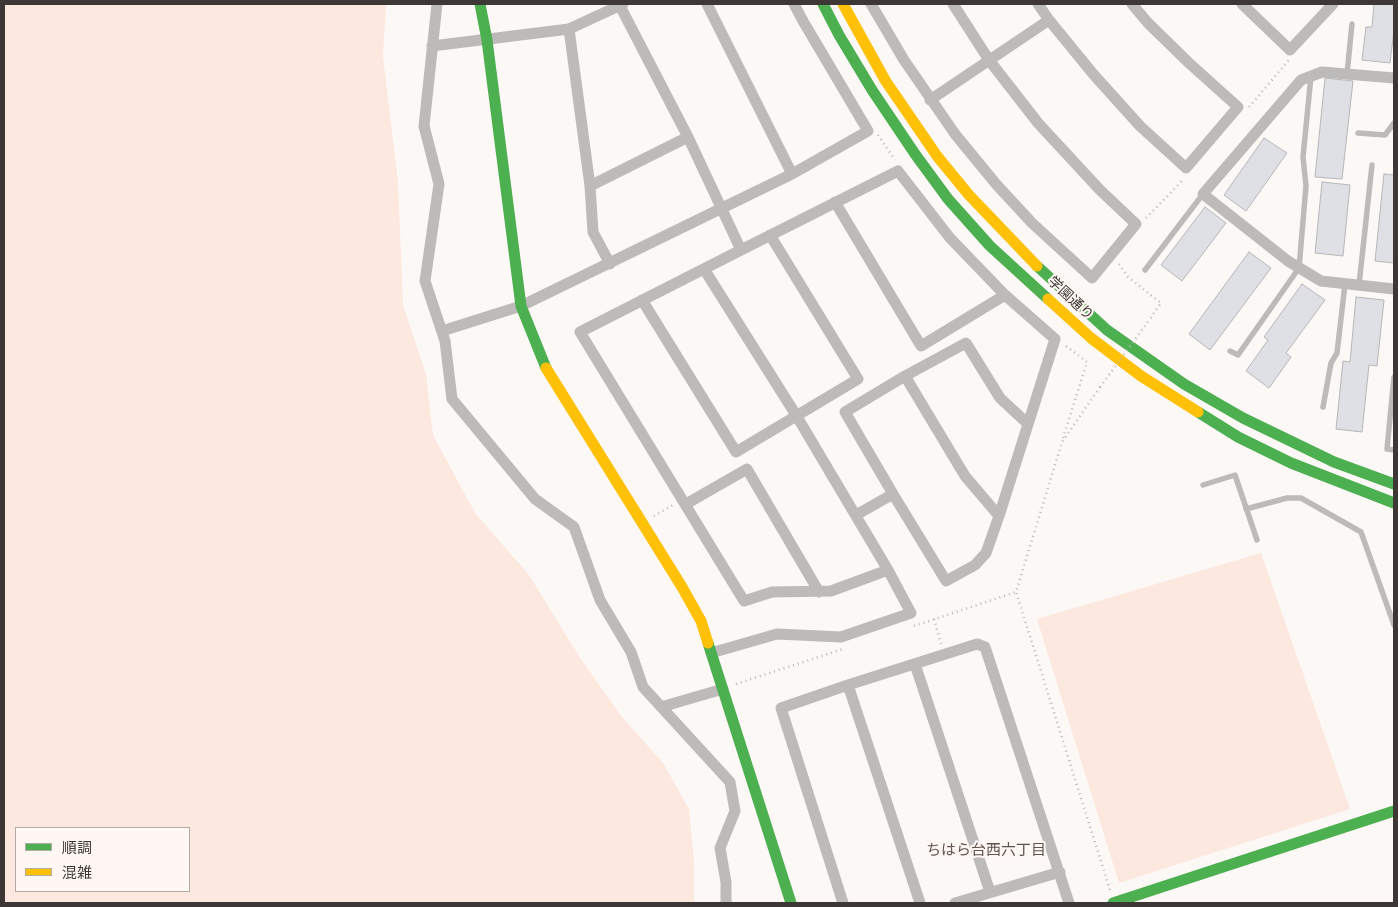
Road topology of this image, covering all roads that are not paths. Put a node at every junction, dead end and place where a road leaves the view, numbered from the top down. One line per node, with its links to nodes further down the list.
1 (438, 4): 18 (street)
2 (480, 4): 17 (street)
3 (621, 4): 16 (street); 26 (street)
4 (707, 4): 28 (street)
5 (794, 4): 28 (street)
6 (823, 4): 57 (street, 学園通り)
7 (844, 4): 54 (street, 学園通り)
8 (872, 4): 23 (street)
9 (953, 4): 19 (street)
10 (1038, 4): 14 (street)
11 (1132, 4): 14 (street)
12 (1242, 4): 13 (street)
13 (1332, 4)
14 (1049, 20): 19 (street)
15 (1352, 24): 20 (lane)
16 (569, 29): 17 (street); 29 (street)
17 (487, 40): 18 (street); 44 (street)
18 (432, 46): 45 (street)
19 (989, 60): 23 (street); 23 (street)
20 (1347, 74): 21 (street); 22 (street)
21 (1311, 76): 30 (street); 36 (lane)
22 (1394, 78)
23 (930, 100)
24 (1394, 123): 25 (lane)
25 (1358, 133)
26 (688, 137): 29 (street); 32 (street)
27 (1372, 165): 40 (lane)
28 (792, 174): 32 (street)
29 (590, 186): 35 (street)
30 (1203, 194): 36 (street); 38 (lane)
31 (835, 202): 33 (street); 42 (street); 42 (street)
32 (722, 209): 34 (street); 35 (street)
33 (770, 235): 34 (street); 50 (street)
34 (741, 250): 37 (street)
35 (610, 264): 44 (street)
36 (1299, 268): 39 (street); 46 (lane)
37 (704, 269): 43 (street); 50 (street)
38 (1145, 270)
39 (1345, 284): 40 (street); 49 (lane)
40 (1359, 286): 41 (street)
41 (1394, 289)
42 (1005, 295): 52 (street)
43 (642, 300): 50 (street); 58 (street)
44 (521, 306): 45 (street); 67 (street)
45 (442, 331): 71 (street)
46 (1230, 351)
47 (905, 376): 52 (street); 56 (street); 61 (street)
48 (1394, 377): 51 (lane)
49 (1323, 407)
50 (796, 415): 60 (street)
51 (1392, 419): 53 (lane)
52 (1028, 424): 61 (street)
53 (1394, 450)
54 (1394, 484)
55 (1203, 485): 59 (lane)
56 (893, 494): 60 (street); 61 (street)
57 (1394, 503)
58 (686, 504): 64 (street); 64 (street)
59 (1246, 509): 62 (lane); 65 (lane)
60 (856, 515): 63 (street)
61 (999, 516)
62 (1256, 540)
63 (888, 570): 64 (street); 67 (street)
64 (819, 592)
65 (1392, 610): 66 (lane)
66 (1394, 625)
67 (711, 653): 70 (street)
68 (915, 664): 69 (street); 73 (street); 74 (street)
69 (848, 685): 77 (street); 78 (street)
70 (723, 689): 71 (street); 76 (street)
71 (661, 707): 75 (street)
72 (1394, 811): 81 (street)
73 (1060, 872): 74 (street); 80 (street)
74 (990, 892): 79 (street)
75 (726, 903)
76 (791, 903)
77 (843, 903)
78 (920, 903)
79 (955, 903)
80 (1070, 903)
81 (1113, 903)

